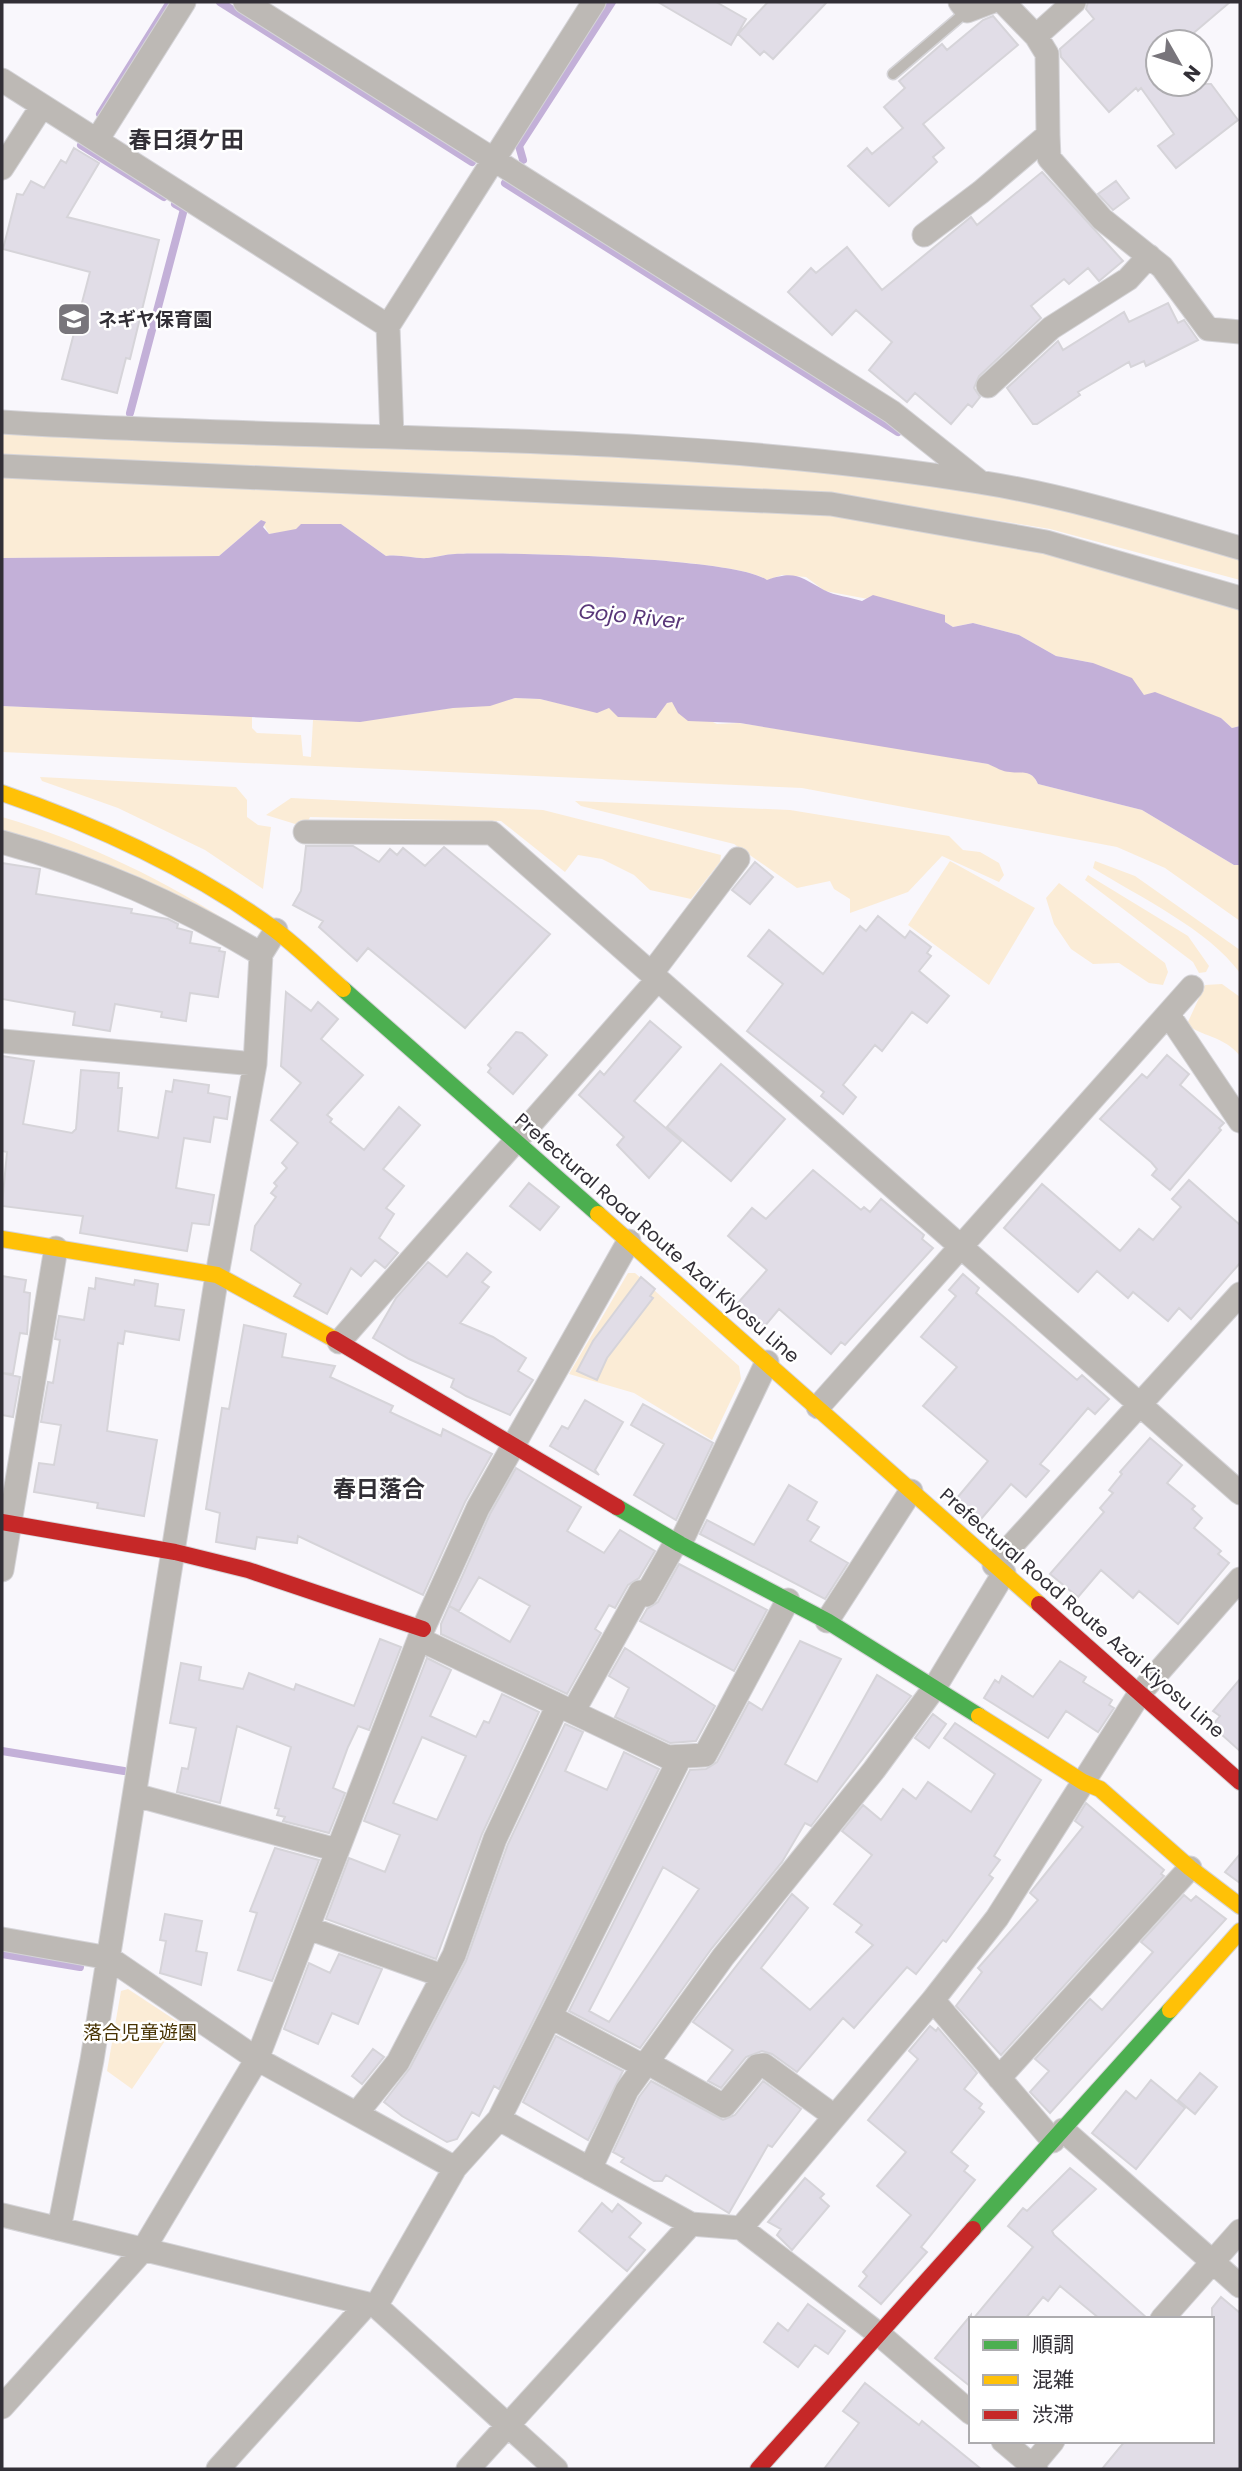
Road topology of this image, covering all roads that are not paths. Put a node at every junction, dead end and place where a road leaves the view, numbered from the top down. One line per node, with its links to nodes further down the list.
1 (184, 2): 13 (street)
2 (245, 2): 14 (street)
3 (594, 2): 14 (street)
4 (991, 2): 7 (street)
5 (1003, 2): 8 (street)
6 (1074, 2): 8 (street)
7 (964, 6): 9 (lane)
8 (1036, 36): 12 (street)
9 (893, 74)
10 (2, 80): 11 (street)
11 (42, 106): 13 (street); 15 (street)
12 (1048, 135): 16 (street); 17 (street)
13 (97, 140): 18 (street)
14 (494, 160): 18 (street); 24 (street)
15 (2, 168)
16 (924, 235)
17 (1149, 257): 19 (street); 20 (street)
18 (388, 326): 22 (street)
19 (1240, 332)
20 (988, 386)
21 (2, 422): 22 (street)
22 (392, 437): 24 (street)
23 (2, 466): 26 (street)
24 (980, 482): 25 (street)
25 (1240, 548)
26 (1240, 598)
27 (2, 793): 31 (street, Prefectural Road Route Azai Kiyosu Line)
28 (305, 832): 33 (street)
29 (2, 842): 32 (street)
30 (738, 859): 33 (street)
31 (276, 930): 32 (street); 39 (street, Prefectural Road Route Azai Kiyosu Line)
32 (261, 954): 37 (street)
33 (654, 976): 39 (street); 42 (street)
34 (1192, 988): 35 (street)
35 (1168, 1014): 38 (street); 42 (street)
36 (2, 1041): 37 (street)
37 (255, 1064): 44 (street)
38 (1240, 1121)
39 (515, 1142): 41 (street, Prefectural Road Route Azai Kiyosu Line); 46 (street)
40 (2, 1239): 43 (street)
41 (629, 1241): 47 (street, Prefectural Road Route Azai Kiyosu Line); 50 (street)
42 (961, 1246): 48 (street); 49 (street)
43 (56, 1248): 44 (street); 53 (street)
44 (217, 1275): 46 (street); 55 (street)
45 (1240, 1294): 48 (street)
46 (339, 1342): 50 (street)
47 (767, 1362): 49 (street, Prefectural Road Route Azai Kiyosu Line); 54 (street)
48 (1140, 1404): 52 (street); 56 (street)
49 (818, 1407): 51 (street, Prefectural Road Route Azai Kiyosu Line)
50 (513, 1445): 54 (street); 61 (street)
51 (911, 1490): 56 (street, Prefectural Road Route Azai Kiyosu Line); 60 (street)
52 (1240, 1493)
53 (6, 1522): 55 (street); 57 (street)
54 (678, 1543): 59 (street); 64 (street)
55 (175, 1552): 61 (street); 68 (street)
56 (999, 1569): 62 (street); 63 (street, Prefectural Road Route Azai Kiyosu Line)
57 (2, 1570)
58 (1240, 1579): 63 (street)
59 (788, 1600): 60 (street); 65 (street)
60 (827, 1621): 62 (street)
61 (421, 1634): 64 (street); 69 (street)
62 (935, 1687): 66 (street); 80 (street)
63 (1140, 1693): 66 (street); 67 (street, Prefectural Road Route Azai Kiyosu Line)
64 (565, 1708): 65 (street); 76 (street)
65 (667, 1756): 78 (street)
66 (1083, 1782): 70 (street); 77 (street)
67 (1240, 1782)
68 (135, 1796): 69 (street); 75 (street)
69 (337, 1850): 72 (street)
70 (1190, 1868): 71 (street); 81 (street)
71 (1240, 1906)
72 (308, 1928): 76 (street); 79 (street)
73 (1240, 1931): 85 (street)
74 (2, 1939): 75 (street)
75 (109, 1958): 79 (street); 91 (street)
76 (443, 1976): 82 (street)
77 (933, 2000): 81 (street); 83 (street)
78 (551, 2017): 80 (street); 84 (street)
79 (257, 2059): 82 (street); 93 (street)
80 (646, 2065): 83 (street); 87 (street)
81 (999, 2078): 85 (street)
82 (357, 2113): 86 (street)
83 (834, 2116): 90 (street)
84 (499, 2119): 86 (street); 87 (street)
85 (1058, 2136): 94 (street); 98 (street)
86 (455, 2168): 96 (street)
87 (590, 2169): 89 (street)
88 (2, 2215): 91 (street)
89 (691, 2224): 90 (street); 101 (street)
90 (741, 2228): 98 (street)
91 (59, 2229): 93 (street)
92 (1240, 2231): 94 (street)
93 (143, 2250): 96 (street); 99 (street)
94 (1213, 2262): 95 (street); 97 (street)
95 (1240, 2286)
96 (372, 2305): 101 (street); 105 (street)
97 (1164, 2317)
98 (880, 2335): 100 (street); 108 (street)
99 (2, 2407)
100 (969, 2411)
101 (508, 2426): 106 (street); 107 (street)
102 (1005, 2443): 104 (street)
103 (1052, 2443): 104 (street)
104 (1034, 2467)
105 (218, 2469)
106 (468, 2469)
107 (556, 2469)
108 (758, 2469)

